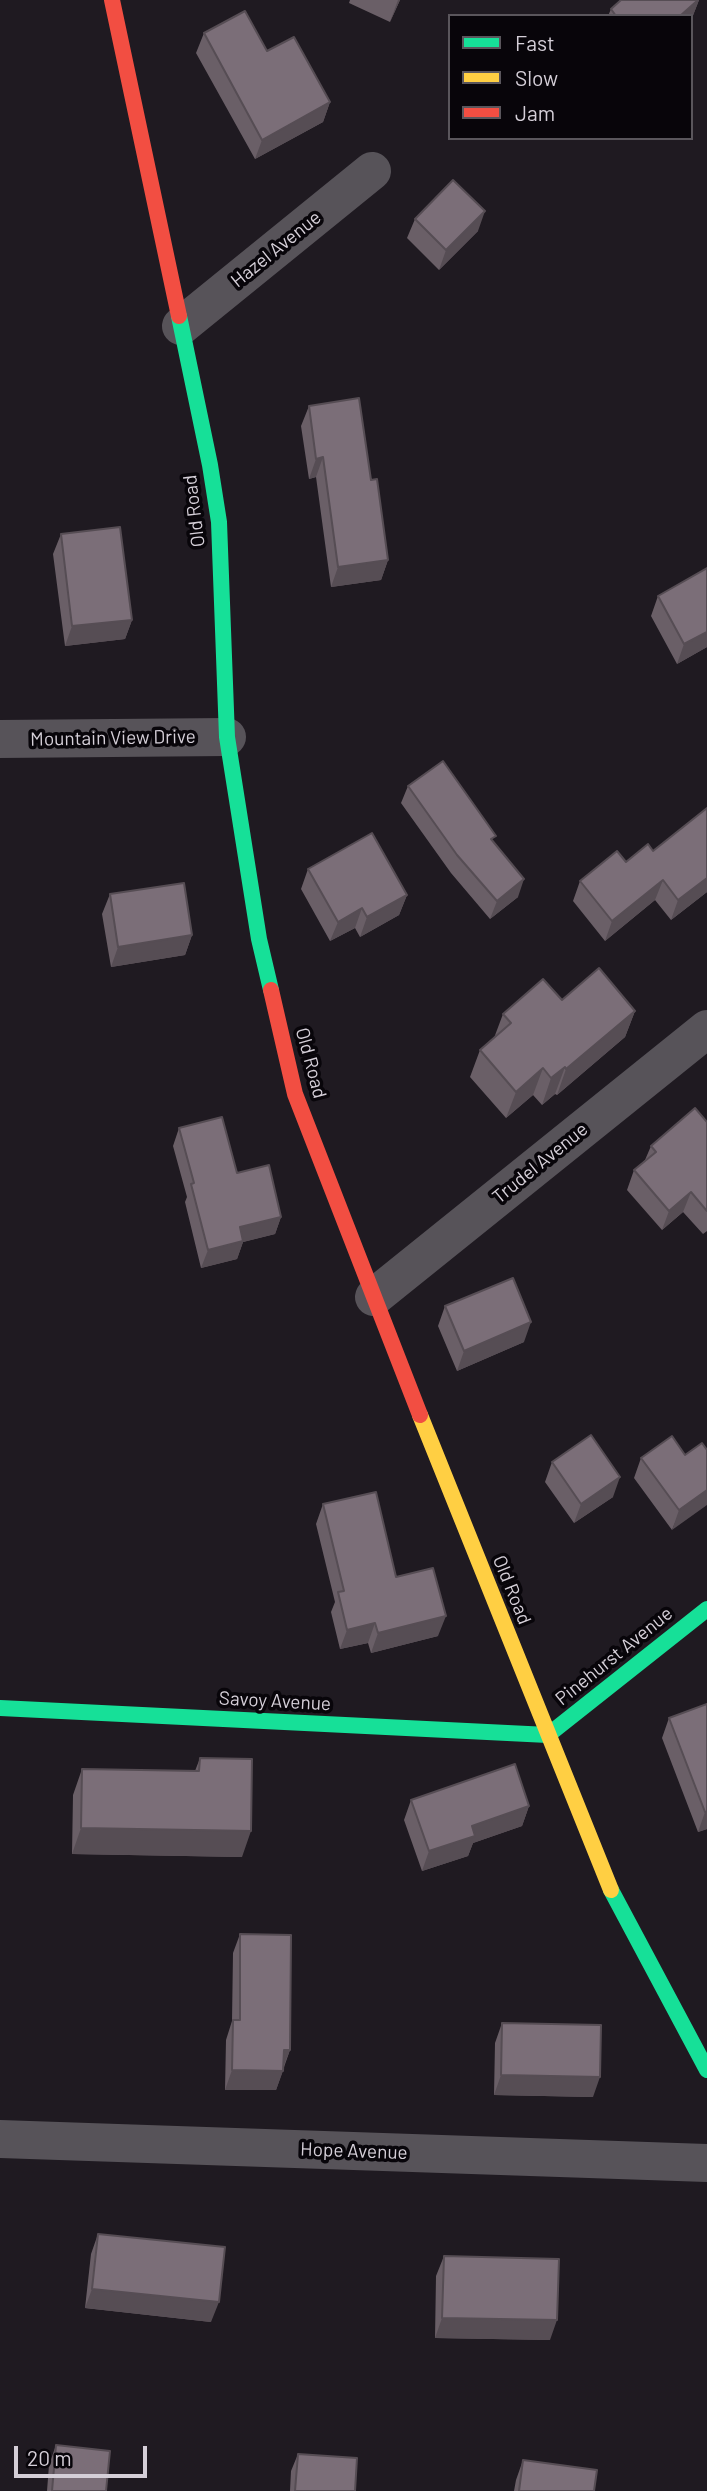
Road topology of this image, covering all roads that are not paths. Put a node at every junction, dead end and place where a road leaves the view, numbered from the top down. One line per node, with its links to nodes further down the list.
1 (112, 0): 3 (street, Old Road)
2 (372, 171): 3 (street, Hazel Avenue)
3 (181, 326): 4 (street, Old Road)
4 (227, 737): 5 (street, Mountain View Drive); 7 (street, Old Road)
5 (0, 739)
6 (707, 1029): 7 (street, Trudel Avenue)
7 (374, 1297): 10 (street, Old Road)
8 (707, 1609): 10 (street, Pinehurst Avenue)
9 (0, 1707): 10 (street, Savoy Avenue)
10 (548, 1735): 11 (street, Old Road)
11 (707, 2070)
12 (0, 2139): 13 (street, Hope Avenue)
13 (707, 2163)

